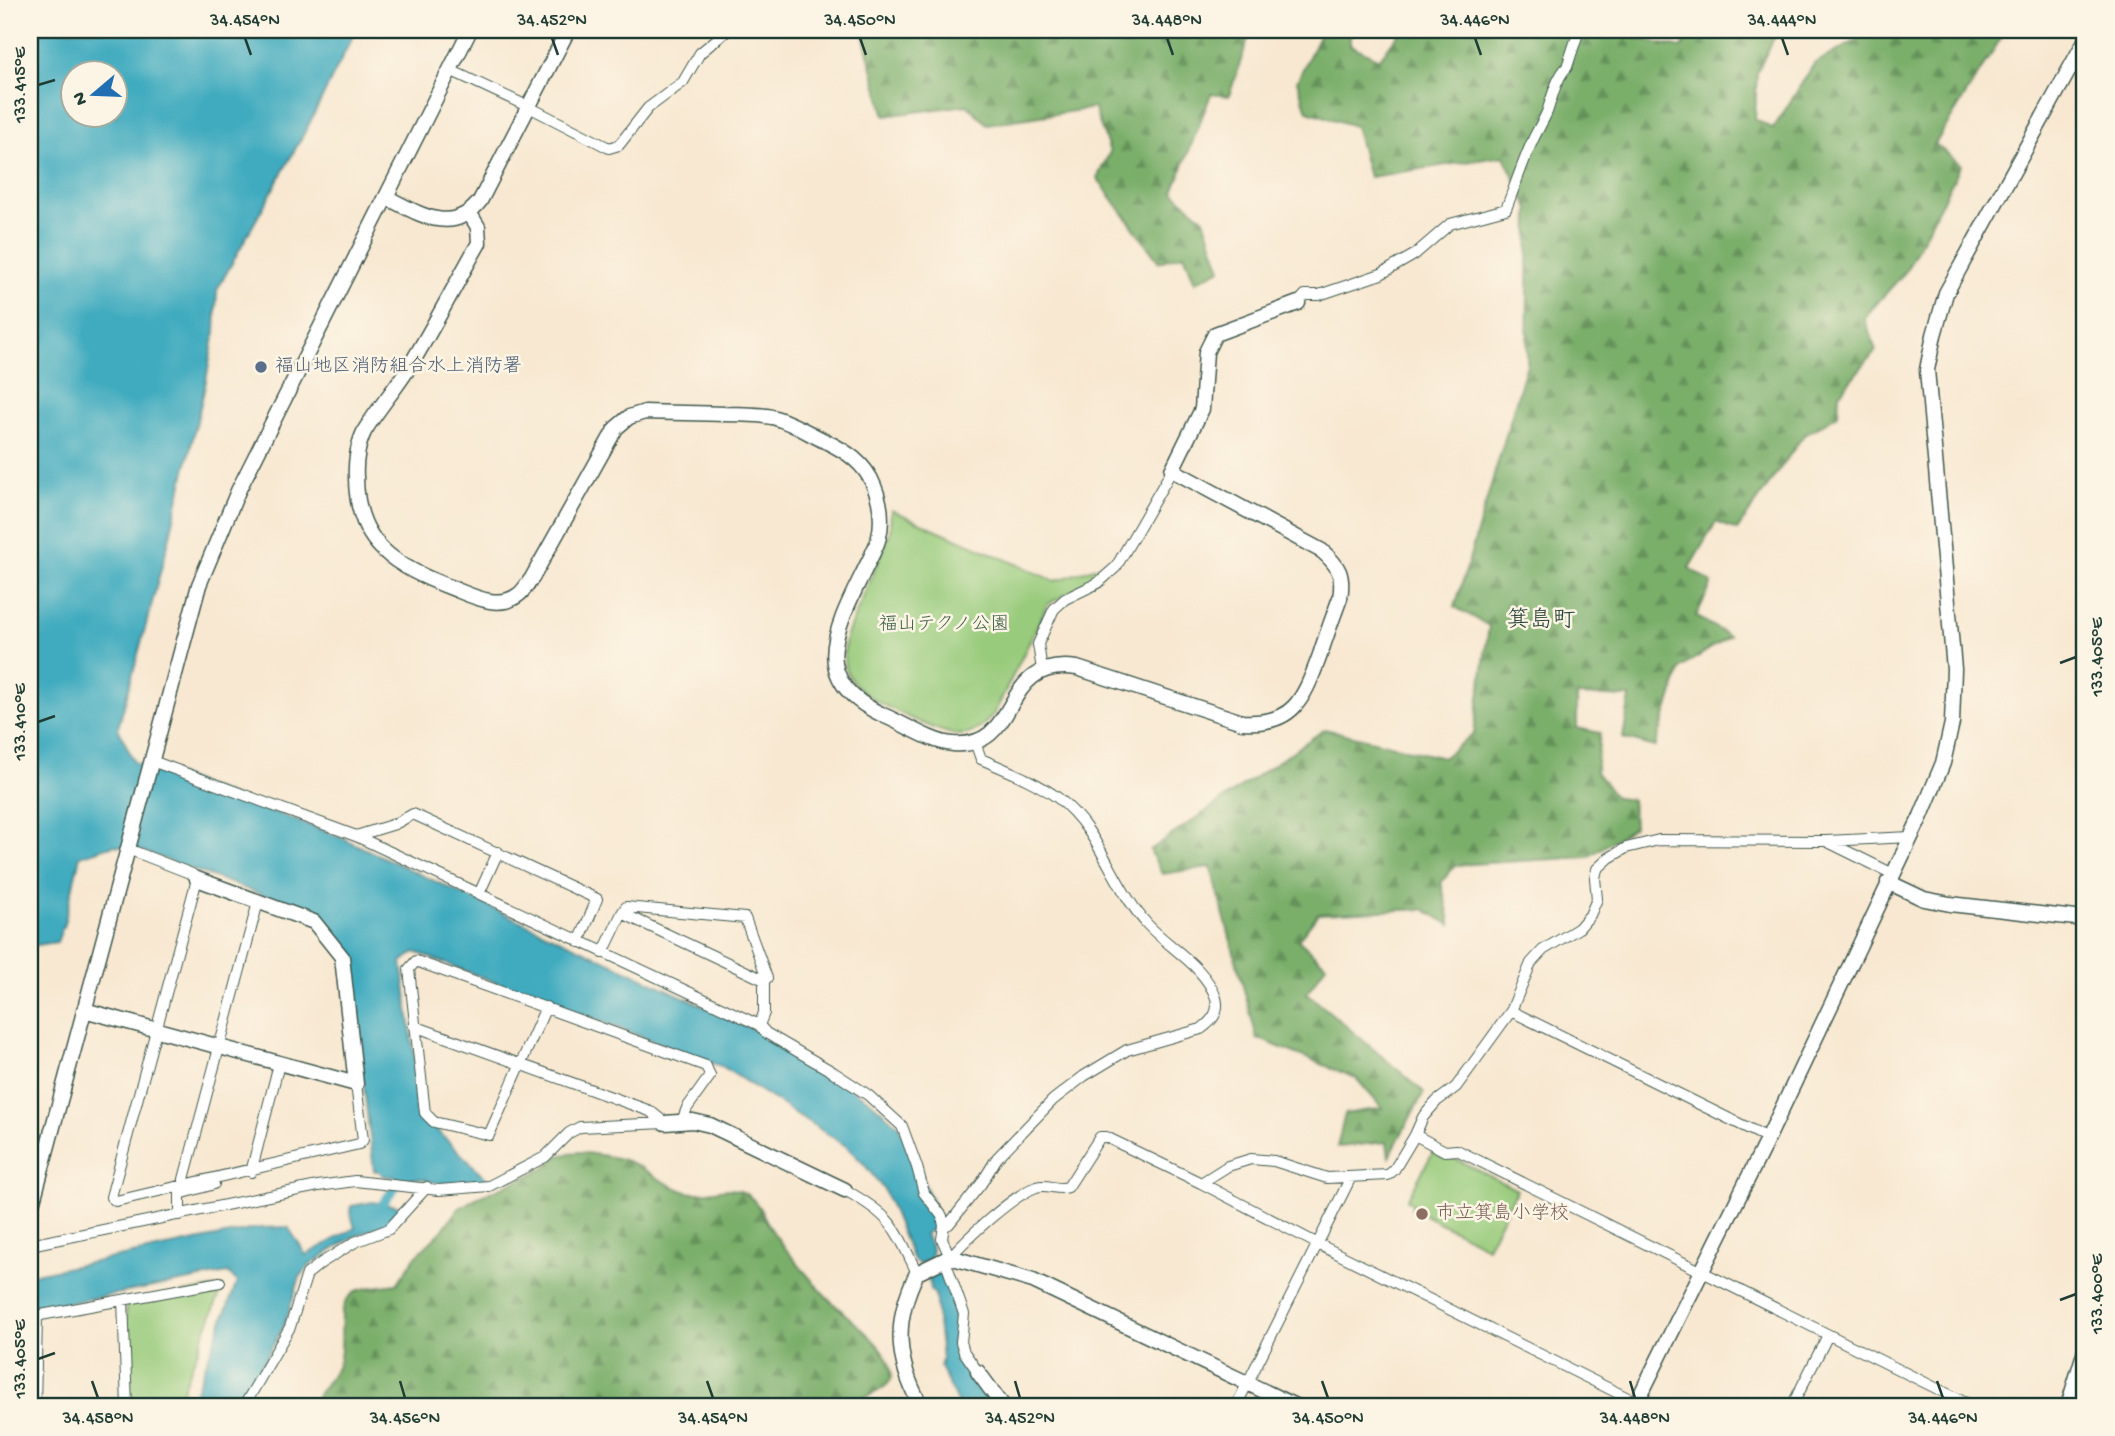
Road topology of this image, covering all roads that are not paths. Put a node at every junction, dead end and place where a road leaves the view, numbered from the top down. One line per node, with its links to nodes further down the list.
1 (470, 30): 6 (street)
2 (568, 30): 7 (street)
3 (728, 30): 7 (street)
4 (1579, 30): 10 (street)
5 (2085, 41): 16 (street)
6 (450, 70): 7 (street); 8 (street)
7 (527, 106): 9 (street)
8 (386, 197): 9 (street); 14 (street)
9 (470, 214): 13 (street)
10 (1298, 303): 11 (street)
11 (1172, 470): 12 (street); 12 (street)
12 (1042, 670): 13 (street)
13 (975, 742): 51 (street)
14 (151, 764): 15 (street); 18 (street)
15 (356, 836): 19 (street); 22 (street)
16 (1911, 837): 17 (street); 20 (street)
17 (1826, 841): 20 (street); 31 (street)
18 (128, 849): 21 (street); 30 (street)
19 (498, 852): 22 (street); 26 (street)
20 (1891, 878): 25 (street); 42 (street)
21 (197, 879): 23 (street); 34 (street)
22 (479, 894): 26 (street)
23 (258, 902): 35 (street); 38 (street)
24 (622, 913): 27 (street); 28 (street); 28 (street)
25 (2085, 919)
26 (579, 942): 27 (street)
27 (603, 953): 32 (street)
28 (764, 980): 32 (street)
29 (546, 1007): 33 (street); 37 (street); 39 (street)
30 (84, 1010): 34 (street); 49 (street)
31 (1511, 1011): 41 (street); 42 (street)
32 (759, 1025): 51 (street)
33 (414, 1026): 37 (street); 37 (street)
34 (158, 1029): 35 (street); 46 (street)
35 (219, 1047): 36 (street); 46 (street)
36 (279, 1064): 38 (street); 43 (street)
37 (521, 1065): 40 (street)
38 (356, 1084): 43 (street)
39 (682, 1121): 40 (street); 48 (street)
40 (665, 1123): 47 (street)
41 (1415, 1135): 44 (street); 55 (street)
42 (1768, 1138): 55 (street)
43 (252, 1169): 46 (street); 50 (street)
44 (1350, 1179): 45 (street); 52 (street)
45 (1201, 1183): 52 (street); 54 (street)
46 (184, 1185)
47 (422, 1187): 50 (street); 67 (street)
48 (845, 1190): 56 (street)
49 (30, 1213)
50 (180, 1216): 53 (street)
51 (944, 1226): 54 (street)
52 (1318, 1244): 63 (street); 64 (street)
53 (30, 1245)
54 (947, 1259): 56 (street); 62 (street); 63 (street)
55 (1702, 1272): 60 (street); 64 (street)
56 (917, 1273): 68 (street)
57 (220, 1282): 58 (street)
58 (123, 1300): 59 (street); 66 (street)
59 (33, 1317): 65 (street)
60 (1828, 1335): 72 (street); 73 (street)
61 (2085, 1350): 74 (street)
62 (978, 1372): 69 (street)
63 (1248, 1382): 70 (street); 71 (street)
64 (1639, 1405)
65 (35, 1406)
66 (127, 1406)
67 (244, 1406)
68 (921, 1406)
69 (1003, 1406)
70 (1236, 1406)
71 (1295, 1406)
72 (1792, 1406)
73 (1972, 1406)
74 (2068, 1406)

